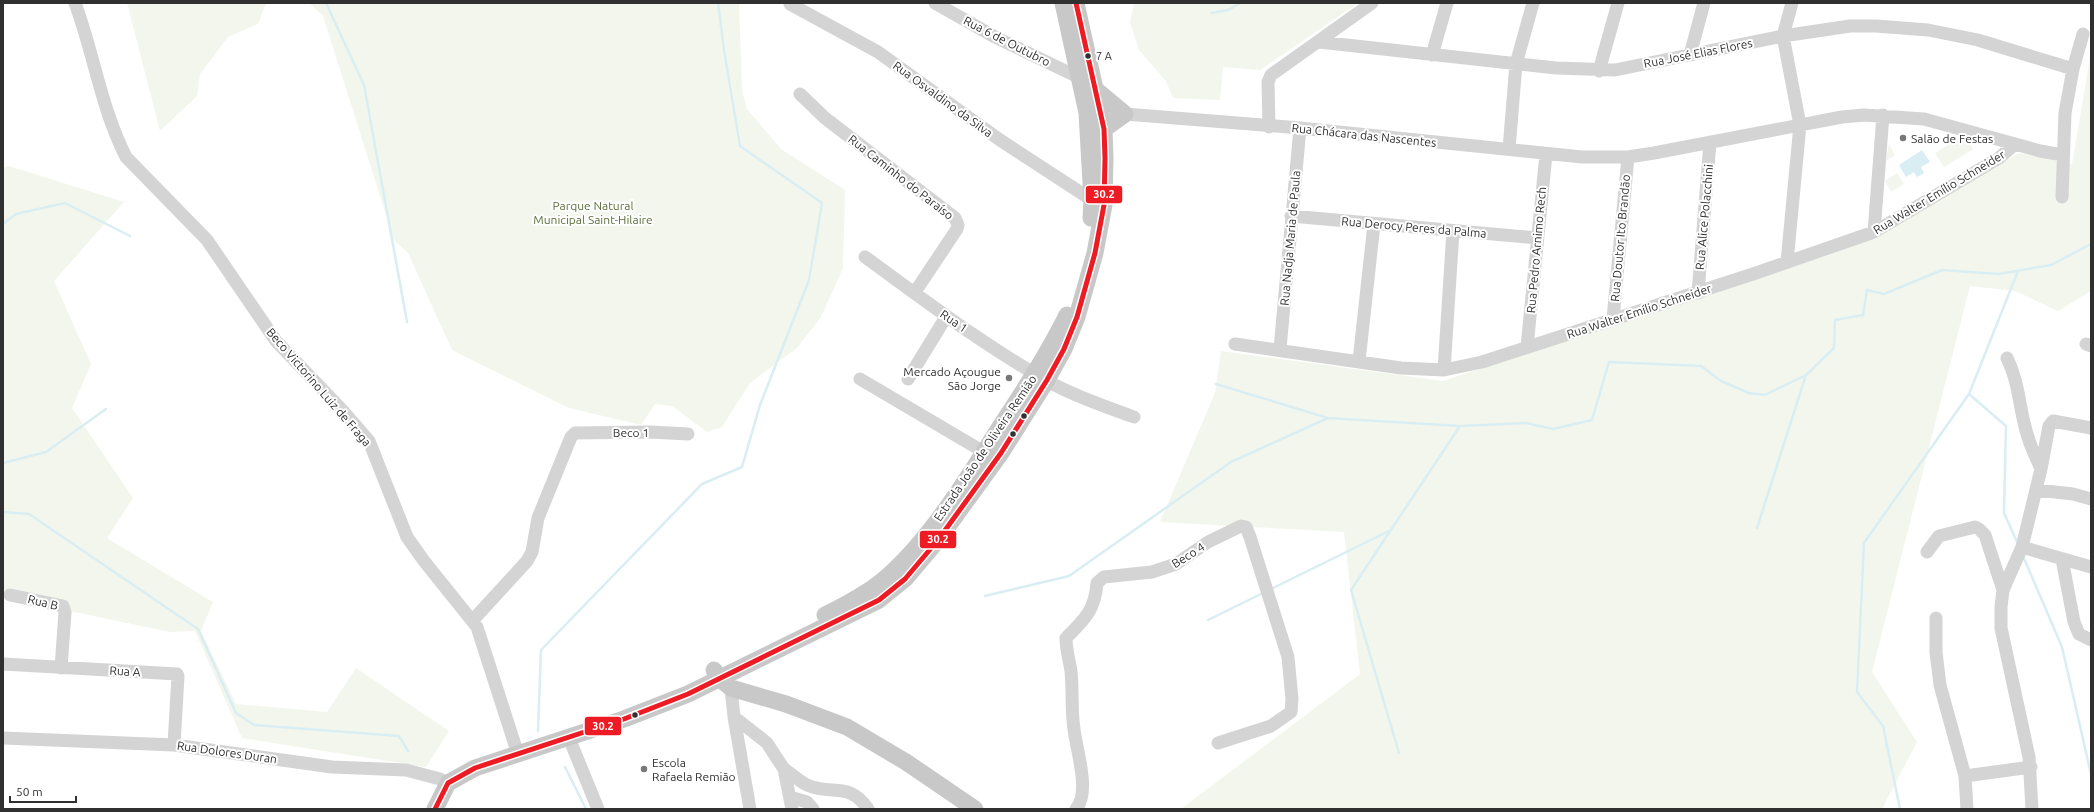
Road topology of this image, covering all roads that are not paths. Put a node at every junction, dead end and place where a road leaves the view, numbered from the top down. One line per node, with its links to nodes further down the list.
1 (75, 3): 73 (street, Beco Victorino Luiz de Fraga)
2 (935, 3): 21 (street, Rua 6 de Outubro)
3 (1063, 3): 12 (main road, Estrada João de Oliveira Remião)
4 (1076, 3): 22 (main road, Estrada João de Oliveira Remião)
5 (1372, 3): 15 (street)
6 (1447, 3): 16 (street)
7 (1533, 3): 18 (street)
8 (1618, 3): 20 (street)
9 (1704, 3): 17 (street)
10 (1792, 3): 14 (street)
11 (790, 4): 38 (street, Rua Osvaldino da Silva)
12 (1068, 26): 21 (main road, Estrada João de Oliveira Remião); 24 (main road)
13 (2083, 34): 19 (street)
14 (1783, 36): 17 (street, Rua José Elias Flores); 19 (street, Rua José Elias Flores); 27 (street)
15 (1319, 42): 16 (street, Rua José Elias Flores); 28 (street)
16 (1432, 54): 18 (street, Rua José Elias Flores)
17 (1690, 55): 20 (street, Rua José Elias Flores)
18 (1516, 64): 20 (street, Rua José Elias Flores); 33 (street)
19 (2073, 69): 35 (street)
20 (1599, 71)
21 (1080, 78): 38 (main road, Estrada João de Oliveira Remião)
22 (1095, 89): 24 (main road, Estrada João de Oliveira Remião); 25 (main road)
23 (800, 94): 46 (street, Rua Caminho do Paraíso)
24 (1100, 112): 25 (street, Rua Chácara das Nascentes); 30 (main road, Estrada João de Oliveira Remião); 38 (main road)
25 (1125, 114): 28 (street, Rua Chácara das Nascentes); 30 (main road)
26 (1884, 115): 27 (street, Rua Chácara das Nascentes); 32 (street, Rua Chácara das Nascentes); 42 (street)
27 (1800, 125): 31 (street, Rua Chácara das Nascentes); 45 (street)
28 (1269, 127): 29 (street, Rua Chácara das Nascentes)
29 (1300, 128): 33 (street, Rua Chácara das Nascentes); 39 (street, Rua Nadja Maria de Paula)
30 (1104, 129): 56 (main road, Estrada João de Oliveira Remião)
31 (1710, 142): 36 (street, Rua Chácara das Nascentes); 47 (street, Rua Alice Polacchini)
32 (2015, 144): 35 (street, Rua Chácara das Nascentes); 42 (street, Rua Walter Emílio Schneider)
33 (1509, 149): 34 (street, Rua Chácara das Nascentes)
34 (1546, 154): 36 (street, Rua Chácara das Nascentes); 43 (street, Rua Pedro Arnimo Rech)
35 (2063, 154): 37 (street)
36 (1628, 157): 49 (street, Rua Doutor Ito Brandão)
37 (2062, 197)
38 (1092, 200): 56 (main road, Estrada João de Oliveira Remião)
39 (1291, 216): 40 (street, Rua Derocy Peres da Palma); 52 (street, Rua Nadja Maria de Paula)
40 (1374, 224): 41 (street, Rua Derocy Peres da Palma); 54 (street)
41 (1453, 231): 43 (street, Rua Derocy Peres da Palma); 55 (street)
42 (1874, 232): 45 (street, Rua Walter Emílio Schneider)
43 (1537, 238): 51 (street, Rua Pedro Arnimo Rech)
44 (865, 256): 46 (street, Rua 1)
45 (1787, 262): 47 (street, Rua Walter Emílio Schneider)
46 (915, 292): 48 (street, Rua 1)
47 (1698, 292): 49 (street, Rua Walter Emílio Schneider)
48 (946, 317): 56 (street, Rua 1); 58 (street)
49 (1613, 319): 51 (street, Rua Walter Emílio Schneider)
50 (1235, 344): 52 (street, Rua Walter Emílio Schneider)
51 (1527, 347): 55 (street, Rua Walter Emílio Schneider)
52 (1280, 349): 54 (street, Rua Walter Emílio Schneider)
53 (2007, 358): 63 (street)
54 (1359, 361): 55 (street, Rua Walter Emílio Schneider)
55 (1444, 370)
56 (1041, 376): 59 (street, Rua 1); 62 (main road, Estrada João de Oliveira Remião); 77 (main road, Estrada João de Oliveira Remião)
57 (860, 378): 62 (street)
58 (908, 379)
59 (1134, 417)
60 (2091, 428): 63 (street)
61 (688, 434): 73 (street, Beco 1)
62 (984, 452): 77 (main road, Estrada João de Oliveira Remião)
63 (2041, 469): 64 (street)
64 (2036, 490): 65 (street); 66 (street)
65 (2091, 499)
66 (2022, 547): 68 (street); 70 (street)
67 (1927, 552): 70 (street)
68 (2062, 558): 69 (street); 74 (street)
69 (2091, 567)
70 (2003, 590): 85 (street)
71 (10, 595): 76 (street, Rua B)
72 (1936, 618): 87 (street)
73 (473, 620): 84 (street, Beco Victorino Luiz de Fraga)
74 (2091, 640)
75 (3, 664): 76 (street, Rua A)
76 (61, 668): 83 (street, Rua A)
77 (722, 679): 78 (street); 80 (main road, Estrada João de Oliveira Remião); 81 (main road, Estrada João de Oliveira Remião); 96 (main road)
78 (734, 717): 86 (street); 93 (street)
79 (3, 738): 83 (street, Rua Dolores Duran)
80 (569, 738): 81 (main road, Estrada João de Oliveira Remião); 92 (street)
81 (551, 739): 84 (main road, Estrada João de Oliveira Remião); 88 (main road, Estrada João de Oliveira Remião)
82 (1218, 743): 97 (street, Beco 4)
83 (174, 745): 88 (street, Rua Dolores Duran)
84 (515, 745): 88 (main road, Estrada João de Oliveira Remião)
85 (2031, 767): 87 (street); 99 (street)
86 (784, 769): 89 (street); 95 (street)
87 (1965, 776): 98 (street)
88 (444, 781): 90 (main road, Estrada João de Oliveira Remião); 91 (main road, Estrada João de Oliveira Remião)
89 (791, 803): 94 (street)
90 (423, 809)
91 (435, 809)
92 (598, 809)
93 (750, 809)
94 (814, 809)
95 (868, 809)
96 (975, 809)
97 (1076, 809)
98 (1967, 809)
99 (2032, 809)

